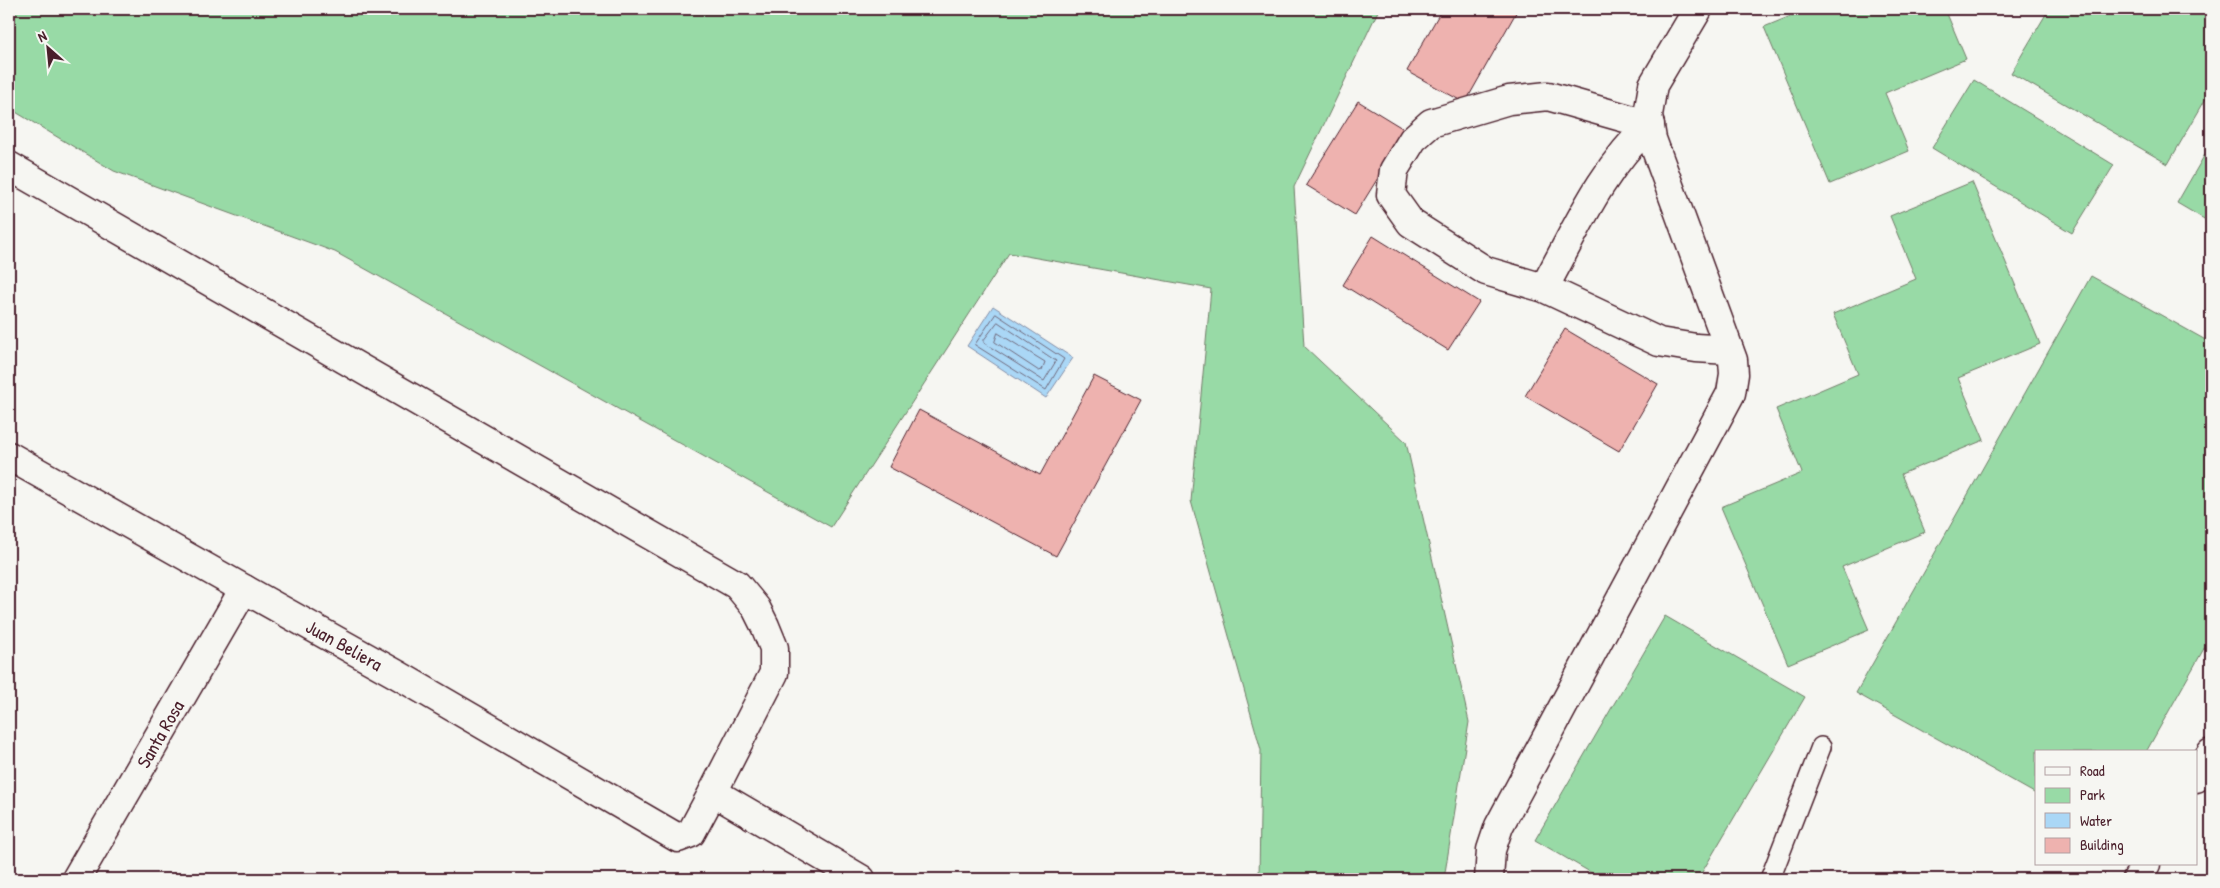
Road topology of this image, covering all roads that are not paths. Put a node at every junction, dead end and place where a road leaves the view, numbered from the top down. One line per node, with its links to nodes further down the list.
1 (1698, 9): 2 (street)
2 (1650, 125): 4 (street); 4 (street); 5 (street)
3 (9, 166): 11 (street)
4 (1544, 288): 5 (street)
5 (1729, 350): 15 (street)
6 (9, 456): 7 (street, Juan Beliera)
7 (244, 589): 11 (street, Juan Beliera); 13 (street, Santa Rosa)
8 (1821, 747): 16 (lane)
9 (2211, 753): 10 (street)
10 (2198, 775)
11 (713, 792): 14 (street)
12 (2145, 866): 17 (street)
13 (76, 879)
14 (862, 879)
15 (1489, 879)
16 (1770, 879)
17 (2137, 879)

